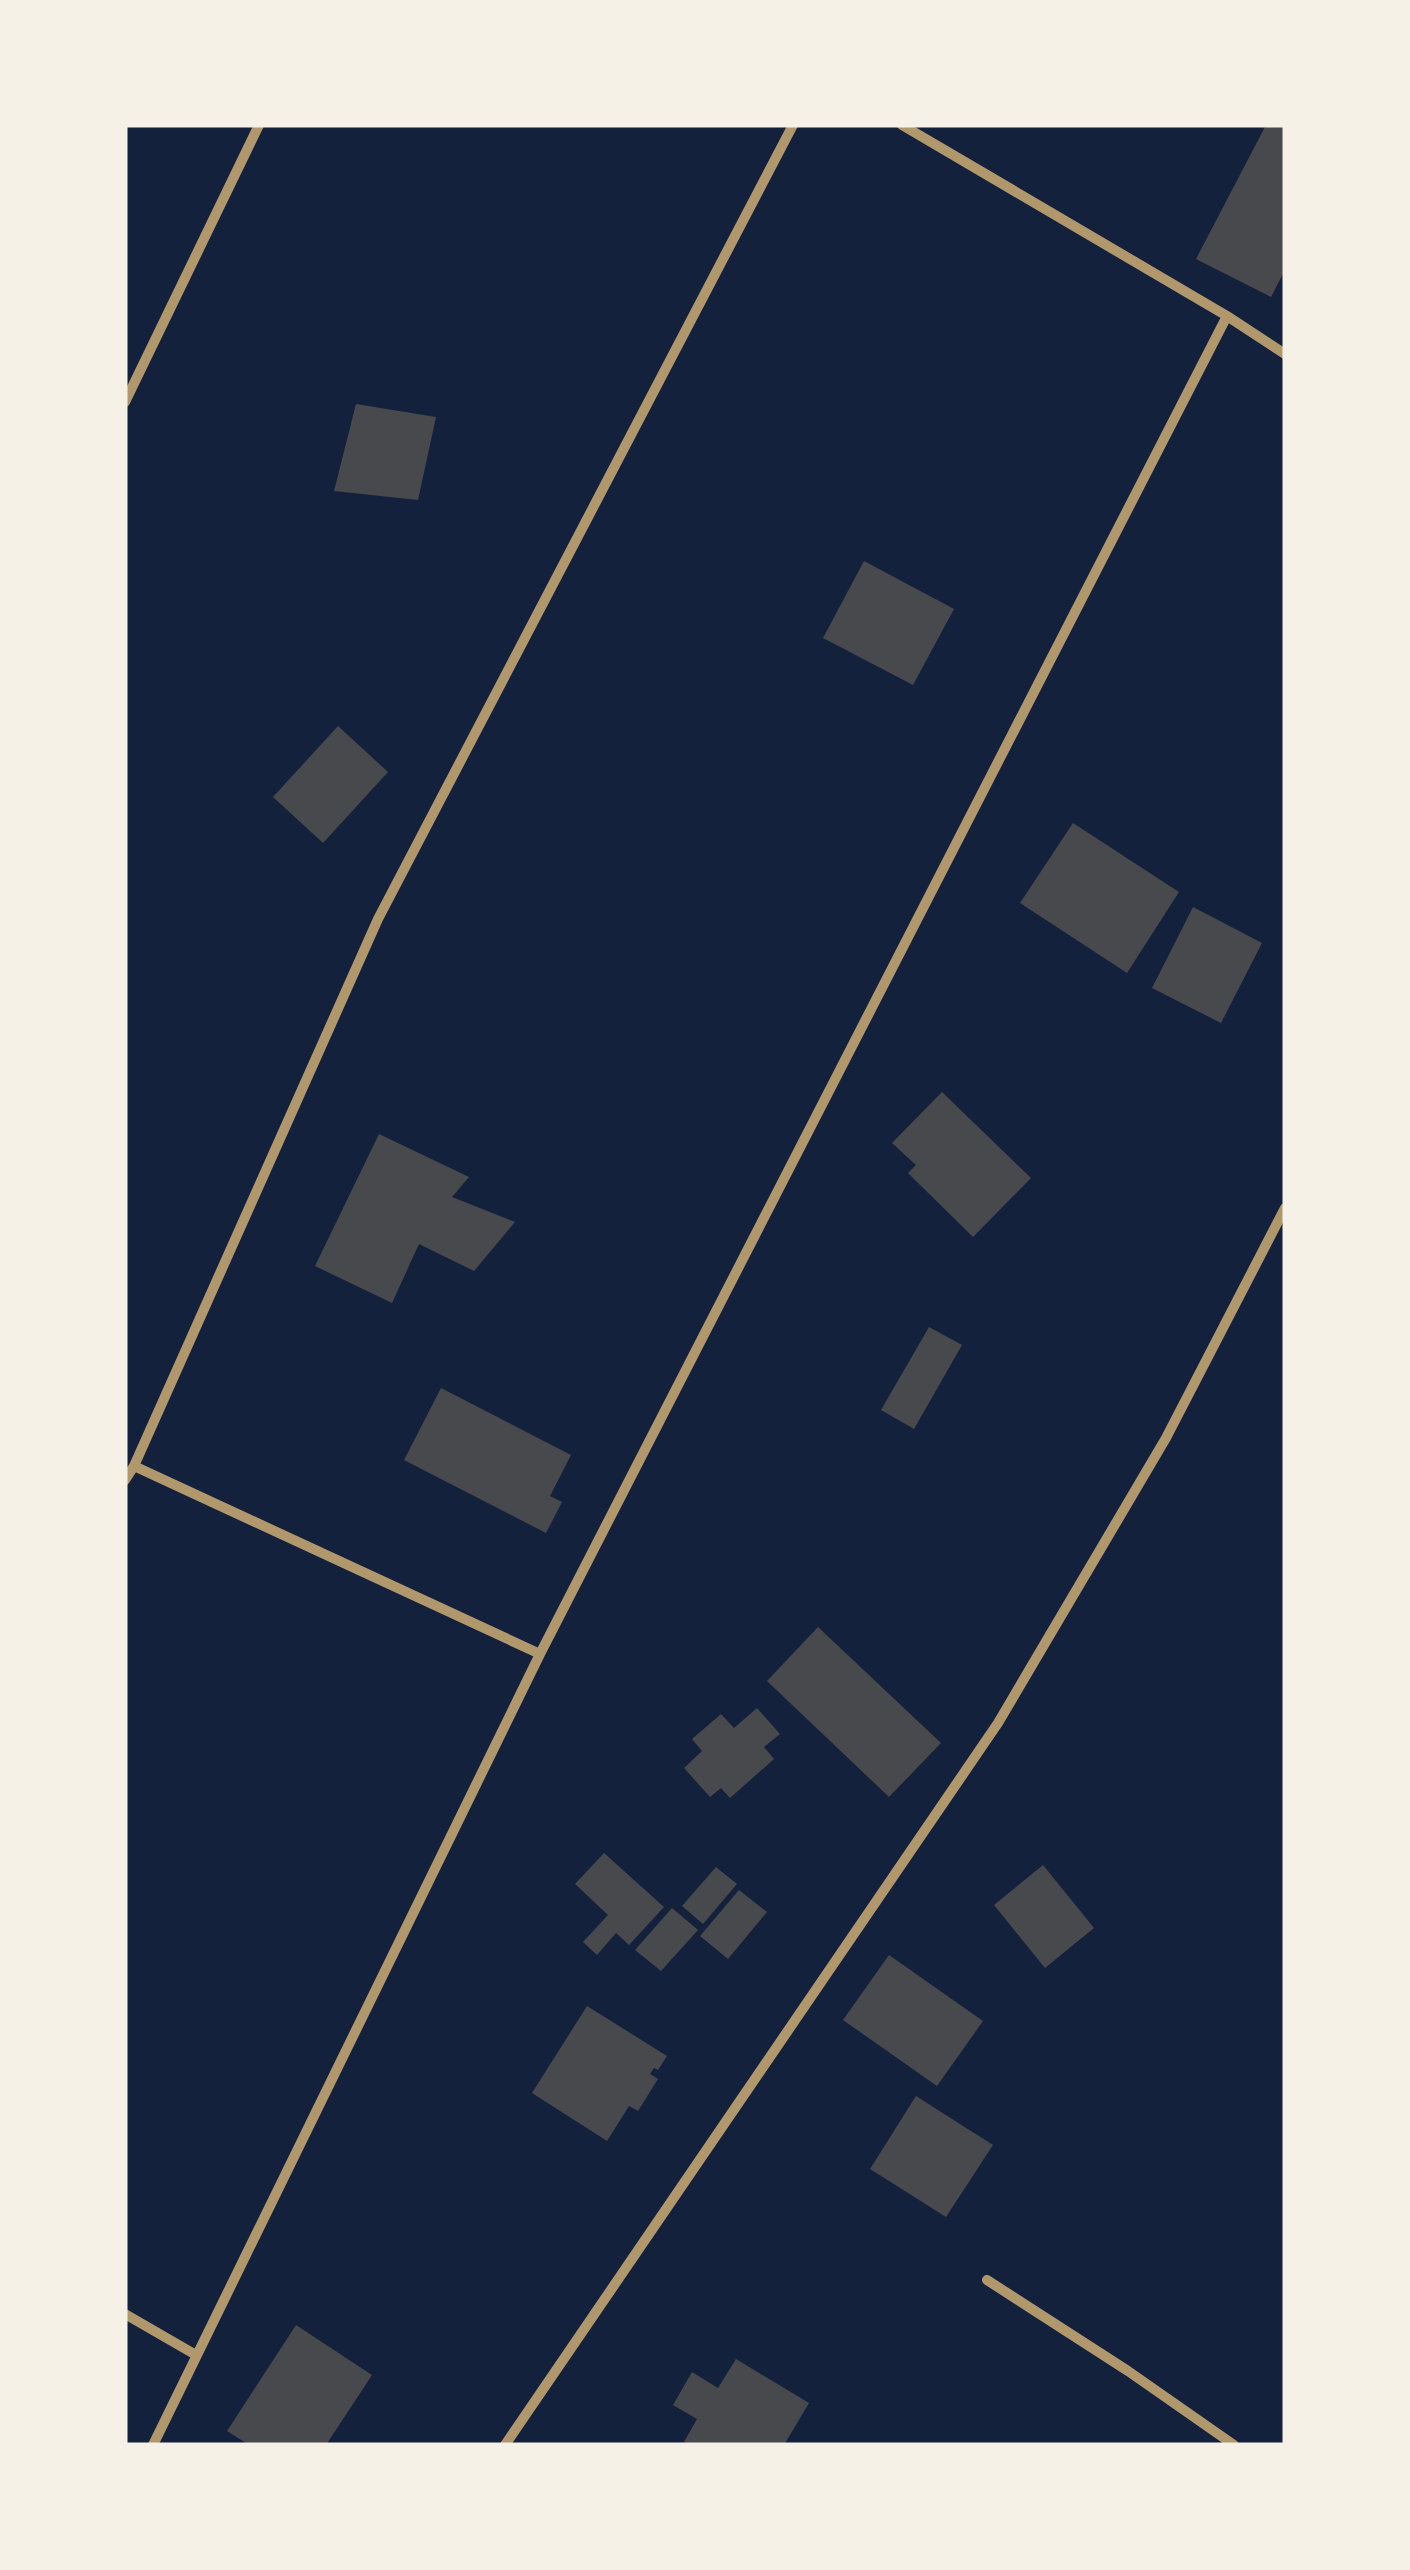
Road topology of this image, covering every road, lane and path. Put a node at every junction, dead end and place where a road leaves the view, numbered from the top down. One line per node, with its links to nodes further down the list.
1 (259, 125): 6 (street)
2 (793, 125): 8 (street)
3 (902, 125): 4 (street)
4 (1227, 316): 5 (street); 10 (street)
5 (1285, 354)
6 (125, 402)
7 (1285, 1208): 15 (street)
8 (134, 1466): 9 (street); 10 (street)
9 (125, 1480)
10 (540, 1654): 13 (street)
11 (987, 2280): 16 (street)
12 (125, 2314): 13 (street)
13 (196, 2356): 14 (street)
14 (153, 2445)
15 (505, 2445)
16 (1234, 2445)

